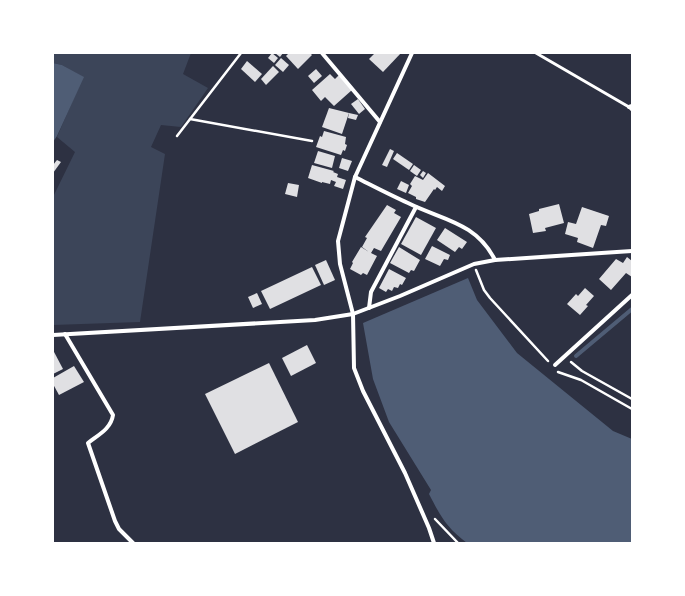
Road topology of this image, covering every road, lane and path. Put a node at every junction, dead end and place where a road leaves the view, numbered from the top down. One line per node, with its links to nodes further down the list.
1 (241, 53): 6 (path)
2 (322, 53): 7 (street)
3 (412, 53): 7 (street)
4 (536, 53): 5 (lane)
5 (631, 108)
6 (190, 119): 8 (path); 9 (path)
7 (380, 122): 10 (street)
8 (177, 136)
9 (312, 141)
10 (356, 177): 11 (street); 17 (street)
11 (416, 207): 13 (street); 16 (street)
12 (632, 251): 13 (street)
13 (495, 260): 14 (street)
14 (474, 264): 16 (street); 21 (path)
15 (632, 295): 20 (street)
16 (369, 308): 17 (street)
17 (353, 314): 18 (street); 25 (street)
18 (65, 334): 19 (street); 26 (street)
19 (53, 335)
20 (566, 354): 22 (street); 23 (path)
21 (549, 363)
22 (554, 366): 24 (path)
23 (632, 399)
24 (632, 409)
25 (422, 512): 27 (street); 28 (path)
26 (133, 543)
27 (434, 543)
28 (458, 543)

